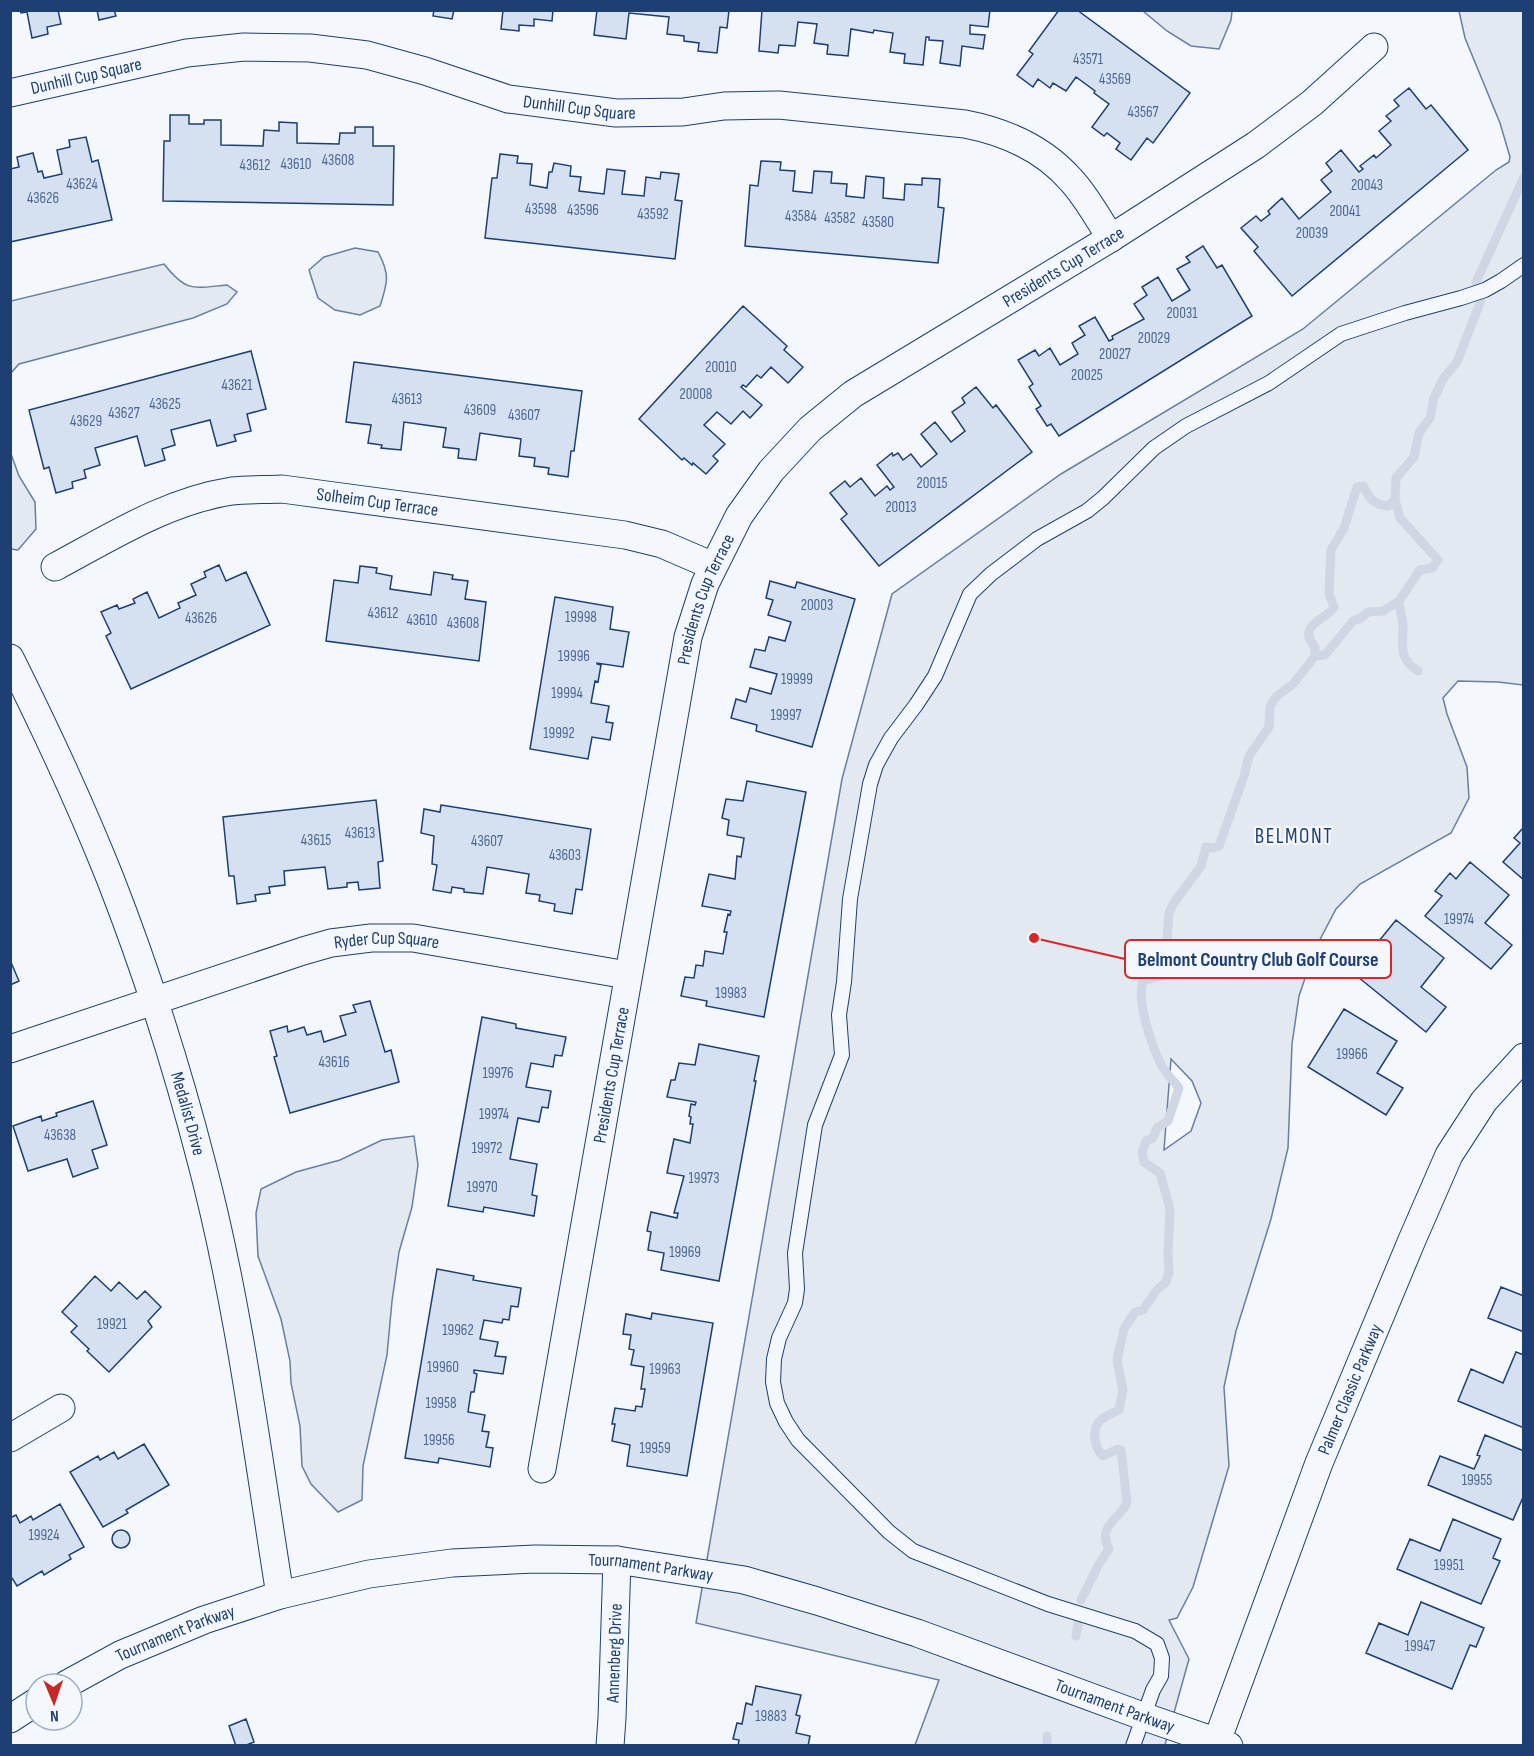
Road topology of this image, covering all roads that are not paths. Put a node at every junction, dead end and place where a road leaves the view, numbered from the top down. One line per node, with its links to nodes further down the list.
1 (1374, 47): 3 (street, Presidents Cup Terrace)
2 (10, 93): 3 (street, Dunhill Cup Square)
3 (1111, 238): 5 (street, Presidents Cup Terrace)
4 (1524, 265): 19 (lane)
5 (713, 566): 6 (street, Solheim Cup Terrace); 8 (street, Presidents Cup Terrace)
6 (55, 567)
7 (10, 658): 9 (street, Medalist Drive)
8 (627, 975): 9 (street, Ryder Cup Square); 14 (street, Presidents Cup Terrace)
9 (154, 1001): 10 (street, Ryder Cup Square); 16 (street, Medalist Drive)
10 (10, 1049)
11 (1524, 1057): 21 (street, Palmer Classic Parkway)
12 (61, 1408): 13 (street)
13 (10, 1438)
14 (542, 1469)
15 (617, 1560): 16 (street, Tournament Parkway); 19 (street, Tournament Parkway); 22 (street, Annenberg Drive)
16 (280, 1595): 17 (street, Tournament Parkway)
17 (84, 1675)
18 (24, 1710): 20 (street)
19 (1145, 1717): 21 (street, Tournament Parkway); 23 (lane)
20 (10, 1719)
21 (1223, 1743)
22 (610, 1746)
23 (1133, 1746)

